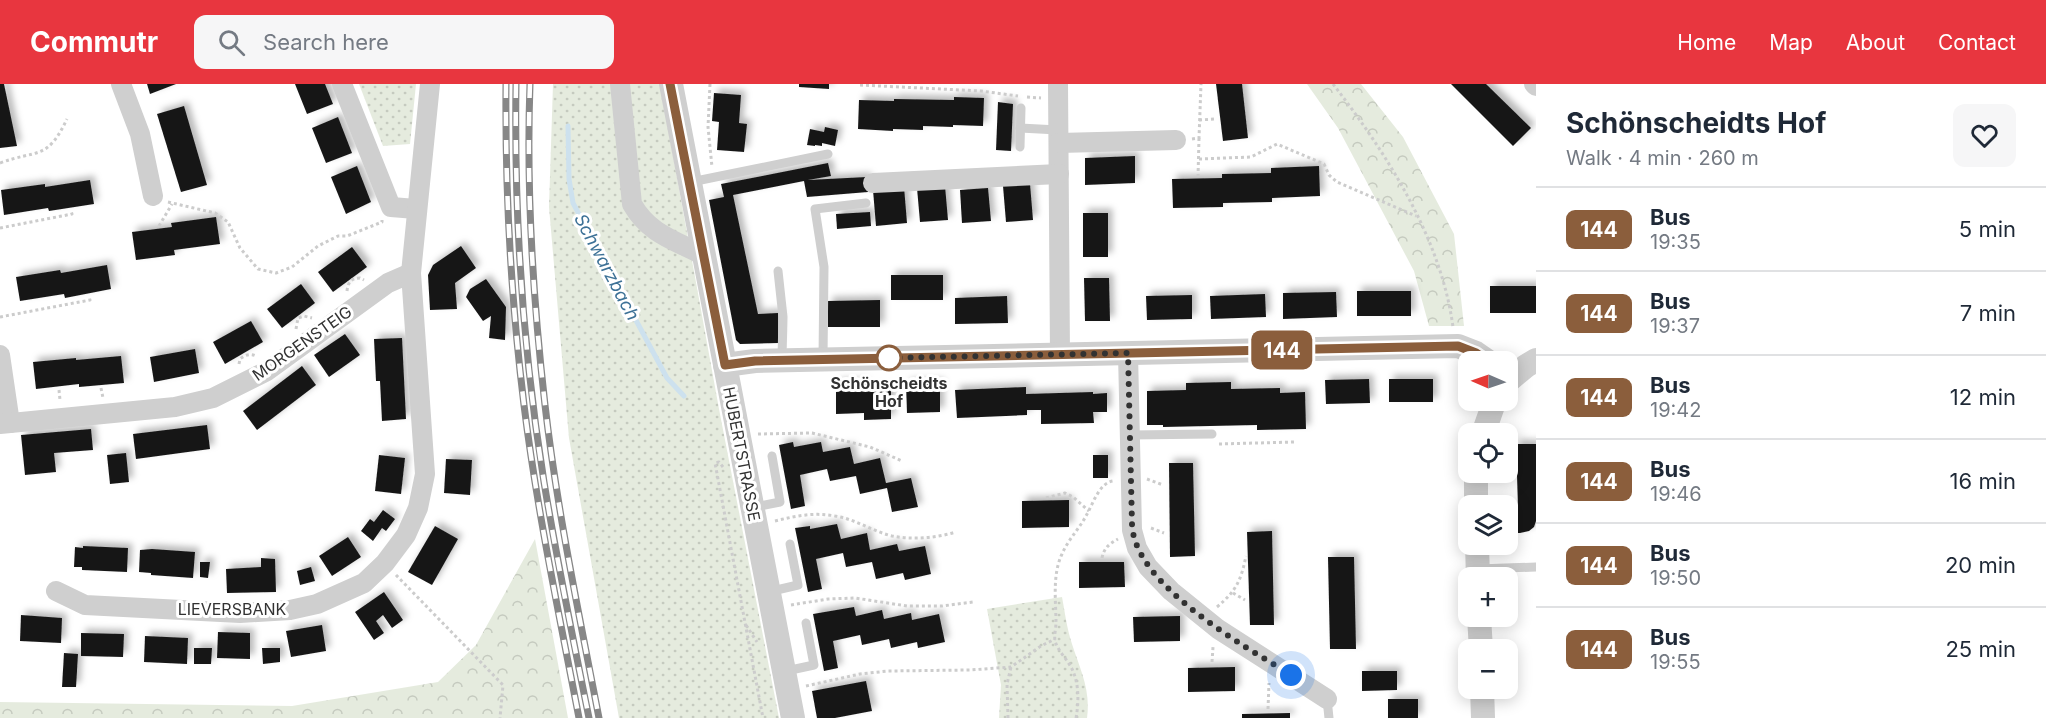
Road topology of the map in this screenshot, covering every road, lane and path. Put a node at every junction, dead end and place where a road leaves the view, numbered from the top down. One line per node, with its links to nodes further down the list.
1 (122, 84): 28 (street)
2 (342, 84): 31 (street)
3 (430, 84): 32 (street)
4 (620, 84): 39 (street)
5 (670, 84): 26 (street, HUBERTSTRASSE)
6 (710, 84): 25 (path)
7 (1201, 84): 14 (path)
8 (1333, 84): 34 (path)
9 (860, 85): 10 (path)
10 (1058, 91): 16 (street)
11 (1021, 108): 15 (lane)
12 (67, 119): 22 (path)
13 (1215, 119): 14 (path)
14 (1199, 120): 17 (path)
15 (1020, 128): 16 (lane); 19 (lane)
16 (1059, 137): 18 (street); 23 (street)
17 (1198, 138): 18 (path); 21 (path)
18 (1176, 140)
19 (1020, 147)
20 (828, 154): 25 (lane)
21 (1199, 159): 24 (path); 34 (path)
22 (0, 163)
23 (1059, 174): 27 (street); 50 (street)
24 (1198, 177)
25 (712, 178): 26 (lane)
26 (689, 183): 39 (street, HUBERTSTRASSE)
27 (873, 183)
28 (153, 195): 30 (path)
29 (866, 202): 52 (lane)
30 (172, 204): 31 (path); 37 (path)
31 (391, 207): 32 (street)
32 (416, 208): 41 (street)
33 (71, 211): 36 (path)
34 (1417, 217): 46 (path)
35 (27, 218): 36 (path)
36 (28, 223): 38 (path)
37 (159, 226)
38 (0, 228)
39 (703, 255): 54 (street, HUBERTSTRASSE)
40 (778, 271): 51 (lane)
41 (411, 273): 56 (street, MORGENSTEIG); 72 (street, LIEVERSBANK)
42 (89, 297): 44 (path)
43 (44, 303): 44 (path)
44 (45, 308): 45 (path)
45 (0, 317)
46 (1453, 329)
47 (1471, 351): 48 (street)
48 (1128, 353): 50 (street); 59 (street)
49 (0, 355): 56 (street)
50 (1060, 355): 52 (street)
51 (782, 360): 52 (street); 54 (street)
52 (823, 360)
53 (1536, 360): 55 (street)
54 (725, 365): 57 (street, HUBERTSTRASSE)
55 (1518, 373)
56 (5, 424)
57 (738, 434): 62 (path); 65 (street, HUBERTSTRASSE)
58 (1212, 434): 59 (lane); 60 (path)
59 (1130, 435): 63 (street)
60 (1294, 442)
61 (772, 456): 65 (lane)
62 (902, 461)
63 (1131, 481): 66 (path); 67 (street)
64 (1046, 498): 66 (path)
65 (752, 506): 68 (path); 77 (street, HUBERTSTRASSE); 90 (path)
66 (1089, 511): 82 (path)
67 (1132, 530): 71 (path); 80 (street)
68 (956, 532)
69 (790, 544): 77 (lane)
70 (1246, 556): 76 (path)
71 (1102, 558)
72 (385, 563): 75 (street, LIEVERSBANK); 89 (path)
73 (1536, 567): 74 (lane)
74 (1518, 569)
75 (56, 591)
76 (1233, 593): 78 (path); 80 (path)
77 (770, 600): 79 (path); 85 (street, HUBERTSTRASSE)
78 (1245, 600)
79 (974, 602)
80 (1206, 619): 83 (street)
81 (806, 623): 85 (lane)
82 (1055, 639): 84 (path); 93 (path)
83 (1273, 664): 87 (path); 88 (street)
84 (1011, 667): 85 (path); 92 (path)
85 (786, 681): 91 (street, HUBERTSTRASSE)
86 (1482, 699): 94 (street)
87 (1268, 709)
88 (1328, 709)
89 (500, 718)
90 (763, 718)
91 (793, 718)
92 (1008, 718)
93 (1076, 718)
94 (1483, 718)

